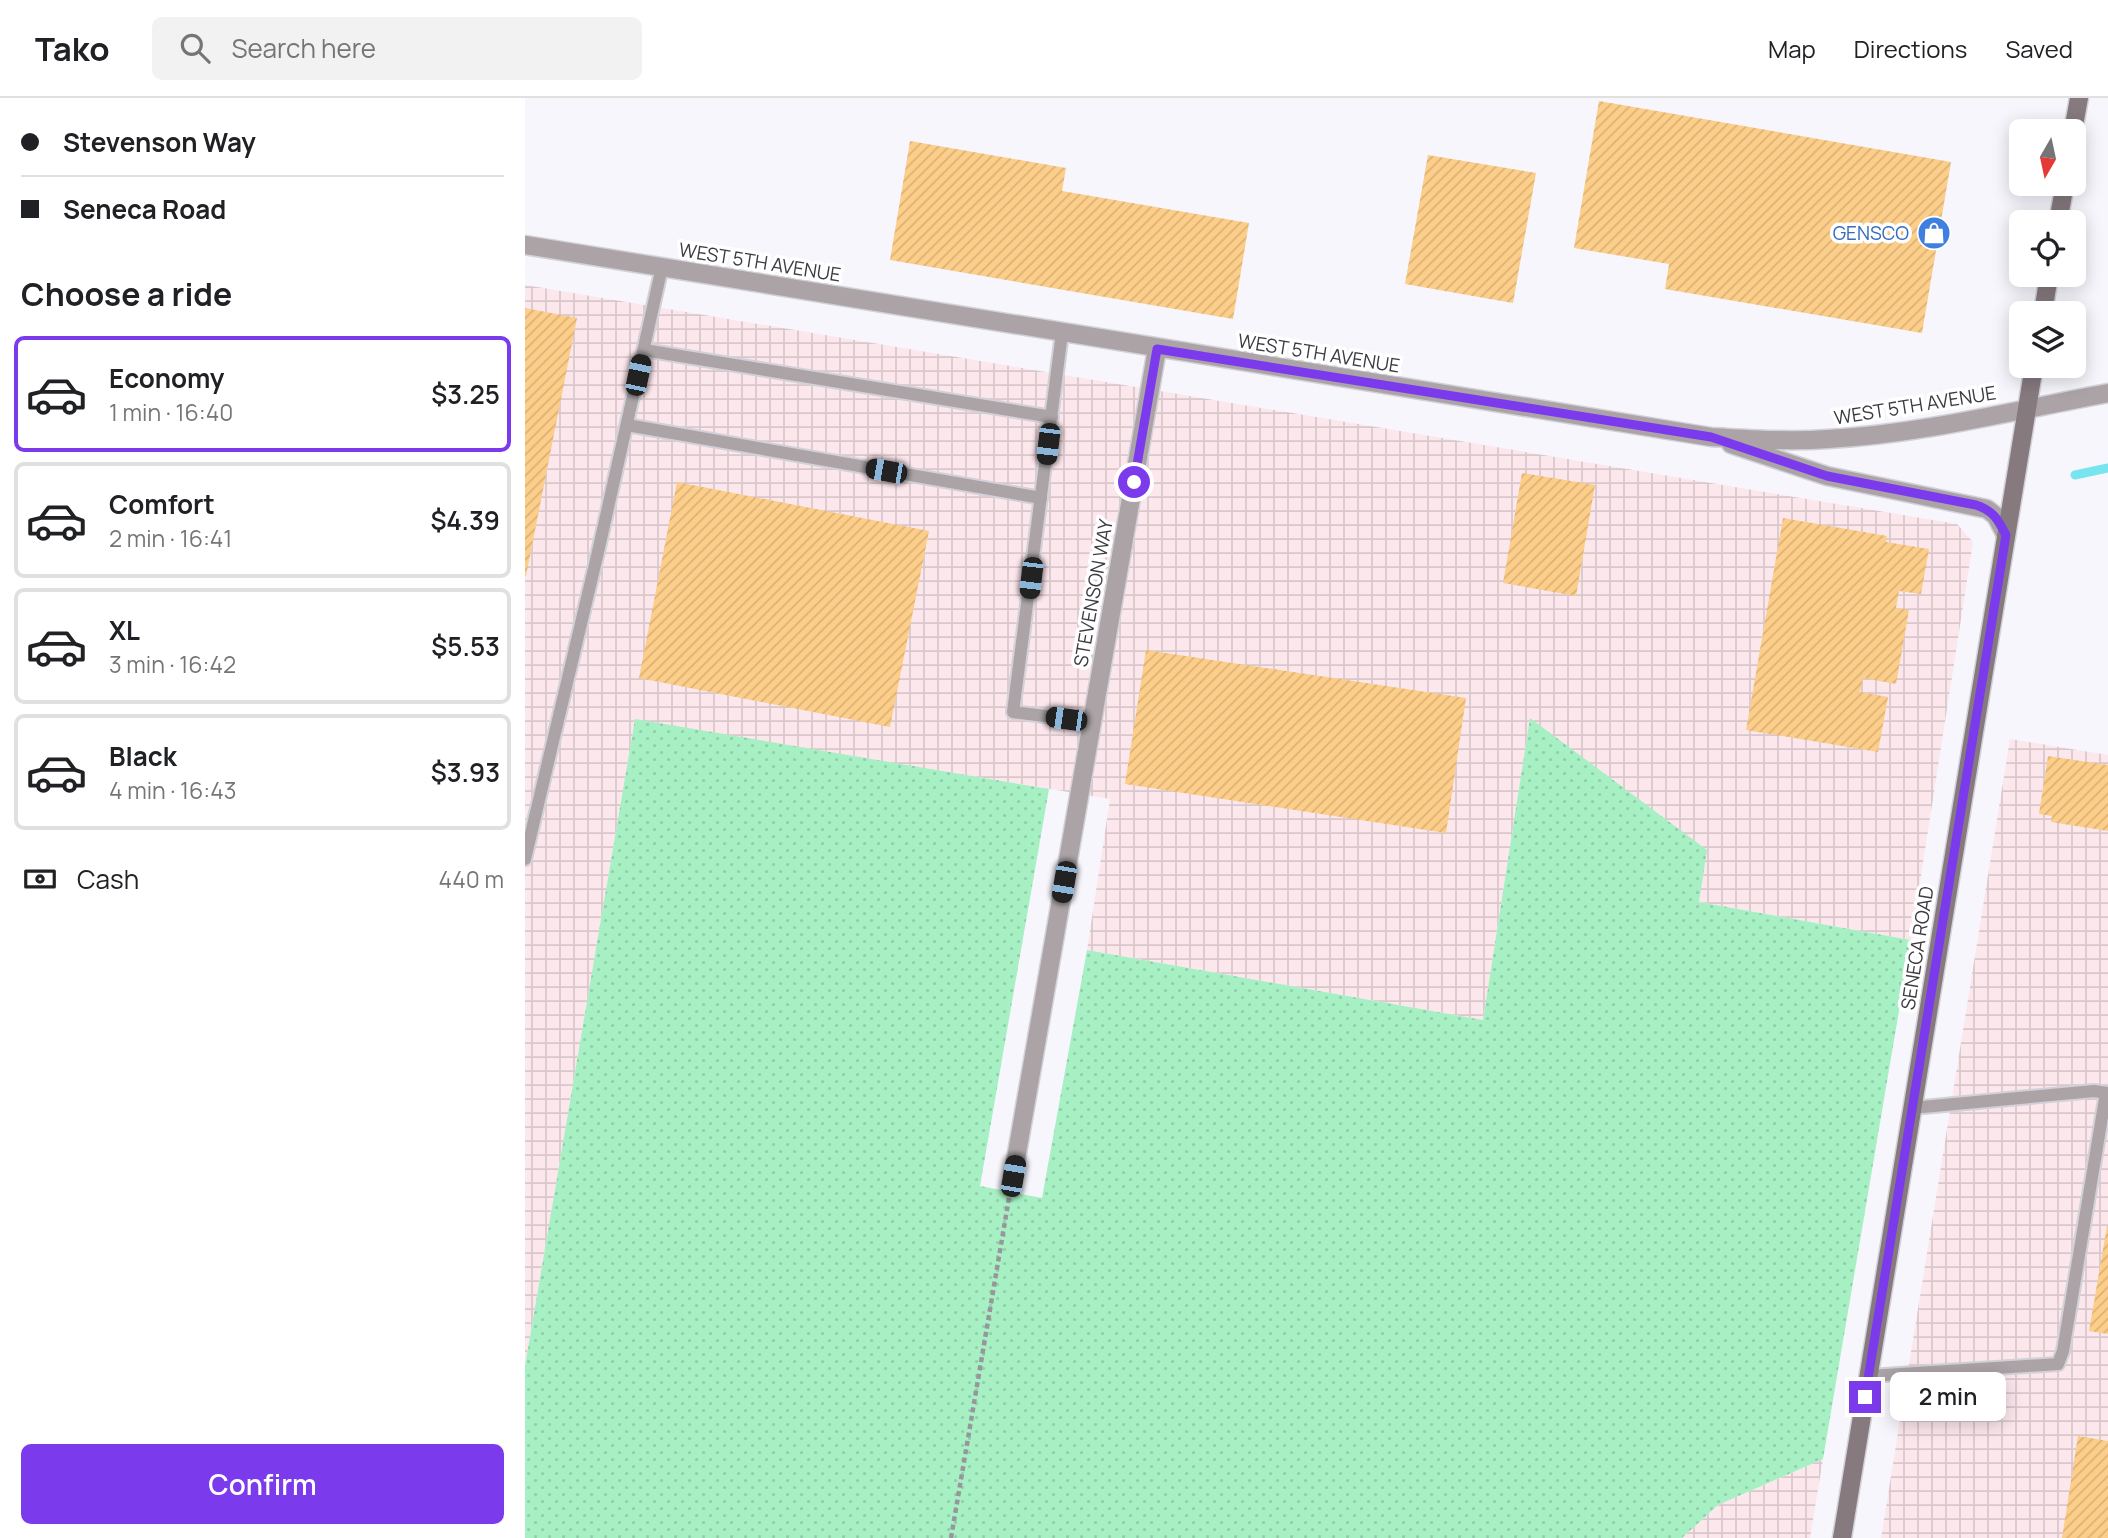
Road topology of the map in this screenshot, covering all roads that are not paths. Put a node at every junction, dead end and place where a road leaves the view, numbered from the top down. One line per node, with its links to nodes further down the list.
1 (2079, 98): 2 (main road)
2 (2075, 119)
3 (525, 245): 4 (street, WEST 5TH AVENUE)
4 (662, 267): 5 (street, WEST 5TH AVENUE); 7 (lane)
5 (1062, 333): 6 (street, WEST 5TH AVENUE); 11 (lane)
6 (1157, 349): 13 (street, WEST 5TH AVENUE); 16 (street, STEVENSON WAY)
7 (644, 350): 11 (lane); 12 (lane)
8 (2032, 378): 10 (main road, SENECA ROAD)
9 (2108, 393): 10 (street, WEST 5TH AVENUE)
10 (2027, 408): 13 (street, WEST 5TH AVENUE); 15 (main road, SENECA ROAD)
11 (1052, 418): 14 (lane)
12 (627, 425): 14 (lane); 17 (lane)
13 (1711, 437): 15 (street)
14 (1041, 498): 16 (lane)
15 (2006, 535): 19 (main road, SENECA ROAD)
16 (1092, 722): 20 (street, STEVENSON WAY)
17 (525, 859)
18 (2107, 1093): 19 (lane); 21 (lane)
19 (1912, 1108): 21 (main road, SENECA ROAD)
20 (1013, 1176)
21 (1868, 1376): 22 (main road, SENECA ROAD)
22 (1842, 1538)

